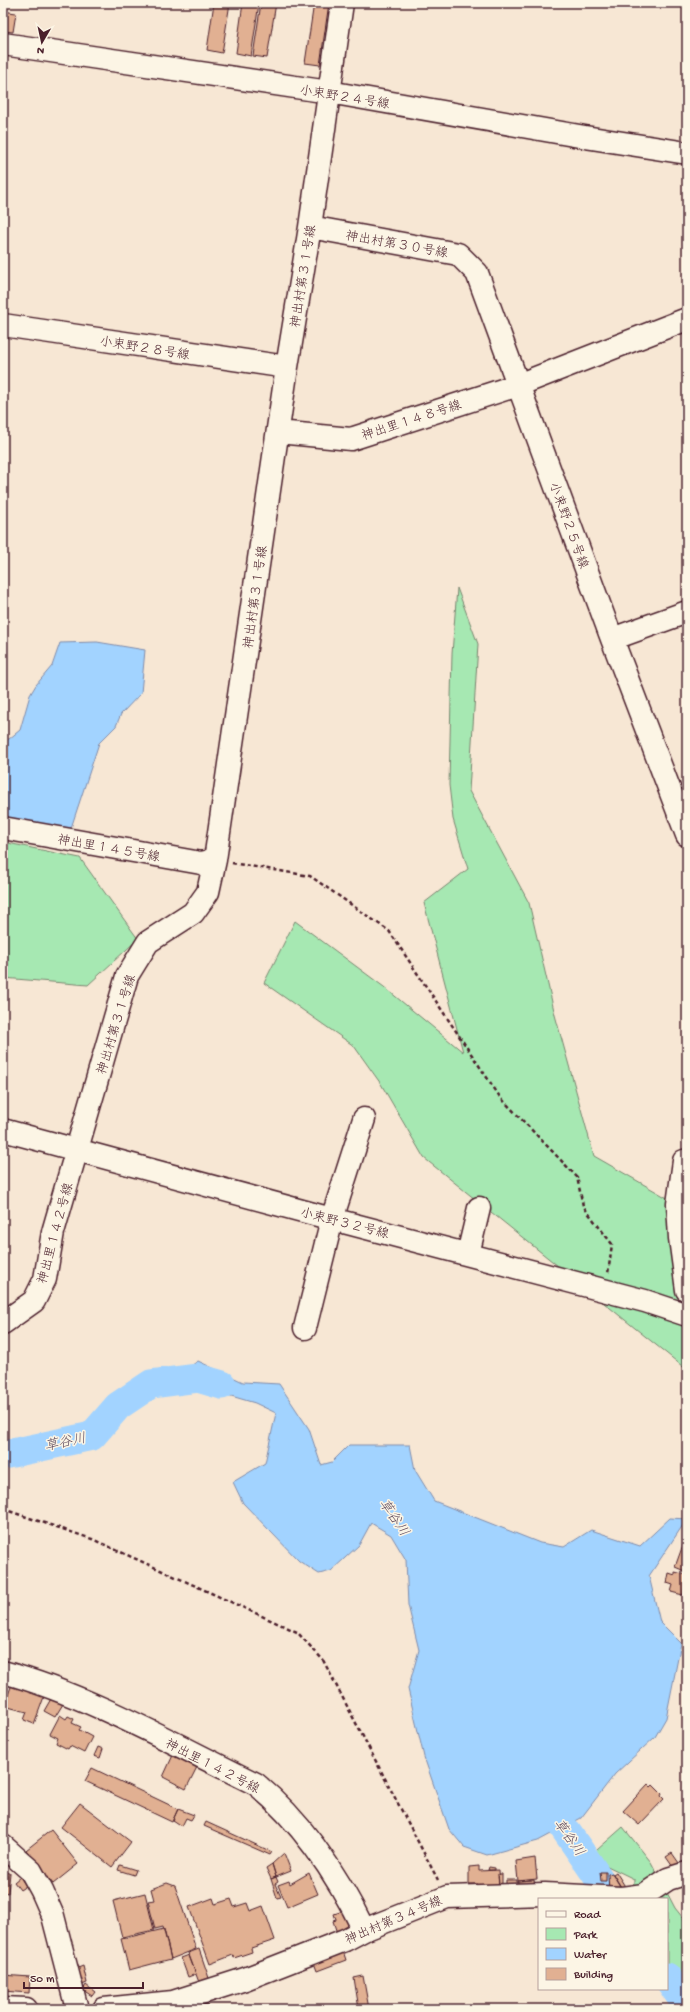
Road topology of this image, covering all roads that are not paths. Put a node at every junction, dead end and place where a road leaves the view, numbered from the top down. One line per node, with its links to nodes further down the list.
1 (342, 3): 3 (street, 神出村第３１号線)
2 (3, 44): 3 (street, 小束野２４号線)
3 (329, 92): 4 (street, 小束野２４号線); 5 (street, 神出村第３１号線)
4 (687, 153)
5 (310, 227): 8 (street, 神出村第３１号線); 9 (street, 神出村第３０号線)
6 (687, 319): 9 (street)
7 (3, 325): 8 (street, 小束野２８号線)
8 (287, 368): 10 (street, 神出村第３１号線)
9 (518, 384): 10 (street, 神出里１４８号線); 12 (street, 小束野２５号線)
10 (278, 432): 15 (street, 神出村第３１号線)
11 (687, 612): 12 (street)
12 (612, 639): 14 (street, 小束野２５号線)
13 (3, 828): 15 (street, 神出里１４５号線)
14 (687, 835)
15 (215, 860): 18 (street, 神出村第３１号線)
16 (364, 1119): 21 (street)
17 (3, 1130): 18 (street, 小束野３２号線)
18 (77, 1150): 21 (street, 小束野３２号線); 25 (street, 神出里１４２号線)
19 (687, 1160): 23 (street)
20 (479, 1208): 22 (street)
21 (332, 1220): 22 (street, 小束野３２号線); 26 (street)
22 (468, 1254): 24 (street, 小束野３２号線)
23 (687, 1290)
24 (687, 1315)
25 (3, 1323)
26 (305, 1328)
27 (3, 1672): 31 (street, 神出里１４２号線)
28 (3, 1846): 34 (street)
29 (687, 1873): 30 (street, 神出村第３４号線)
30 (614, 1898): 31 (street, 神出村第３４号線)
31 (364, 1930): 35 (street, 神出村第３４号線)
32 (3, 2008): 33 (street)
33 (26, 2009)
34 (77, 2009)
35 (104, 2009)

